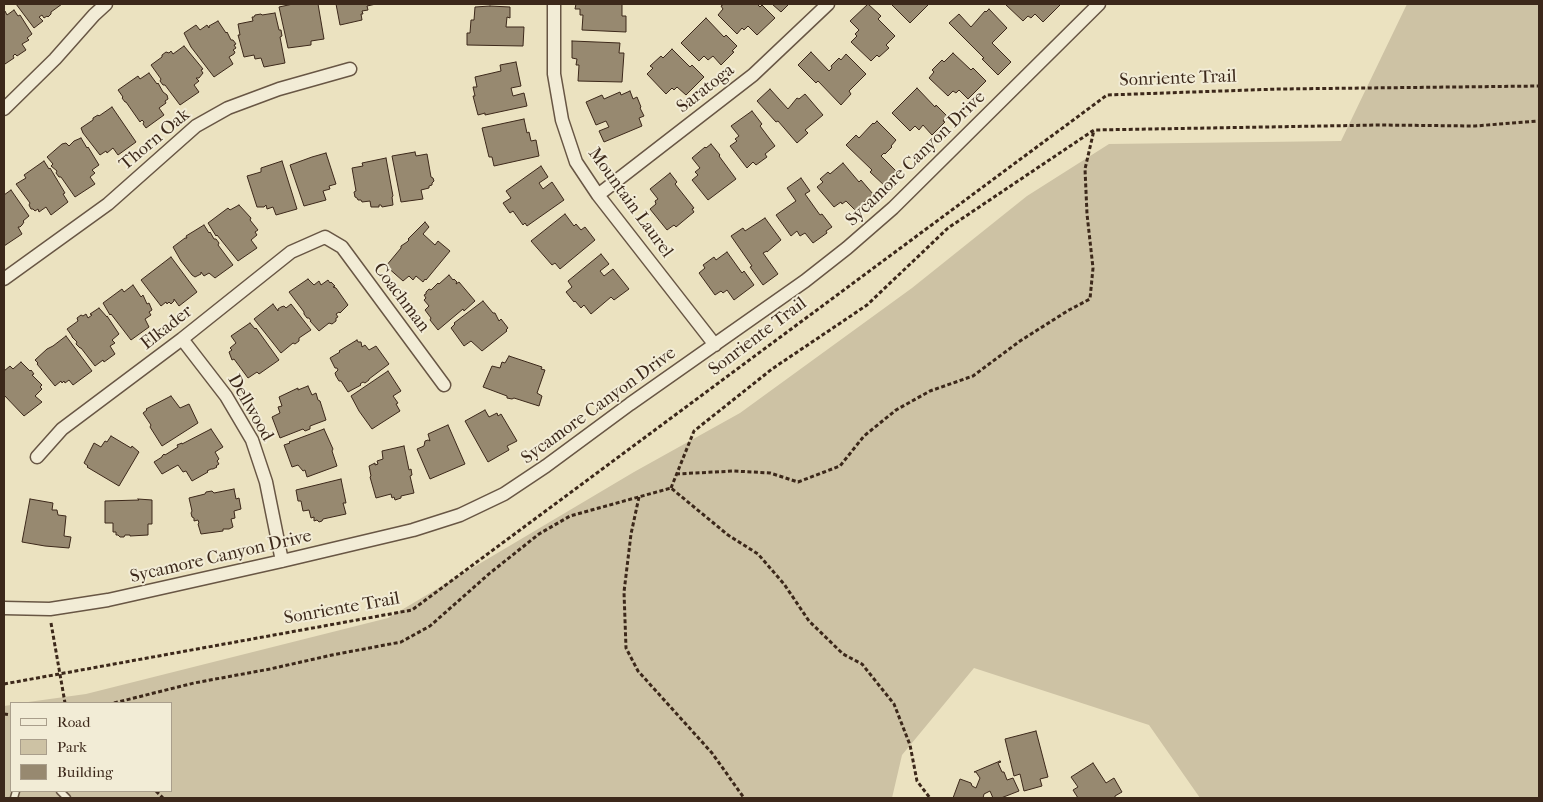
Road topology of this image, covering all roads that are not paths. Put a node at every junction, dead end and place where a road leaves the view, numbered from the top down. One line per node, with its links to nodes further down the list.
1 (106, 4): 6 (street)
2 (554, 4): 7 (street, Mountain Laurel)
3 (828, 4): 7 (street, Saratoga)
4 (1099, 4): 11 (street, Sycamore Canyon Drive)
5 (350, 68): 9 (street, Thorn Oak)
6 (4, 109)
7 (598, 195): 11 (street, Mountain Laurel)
8 (325, 237): 10 (street, Elkader); 12 (street, Coachman)
9 (4, 279)
10 (182, 339): 13 (street, Elkader); 14 (street, Dellwood)
11 (715, 345): 14 (street, Sycamore Canyon Drive)
12 (444, 385)
13 (37, 457)
14 (282, 561): 15 (street, Sycamore Canyon Drive)
15 (4, 608)

